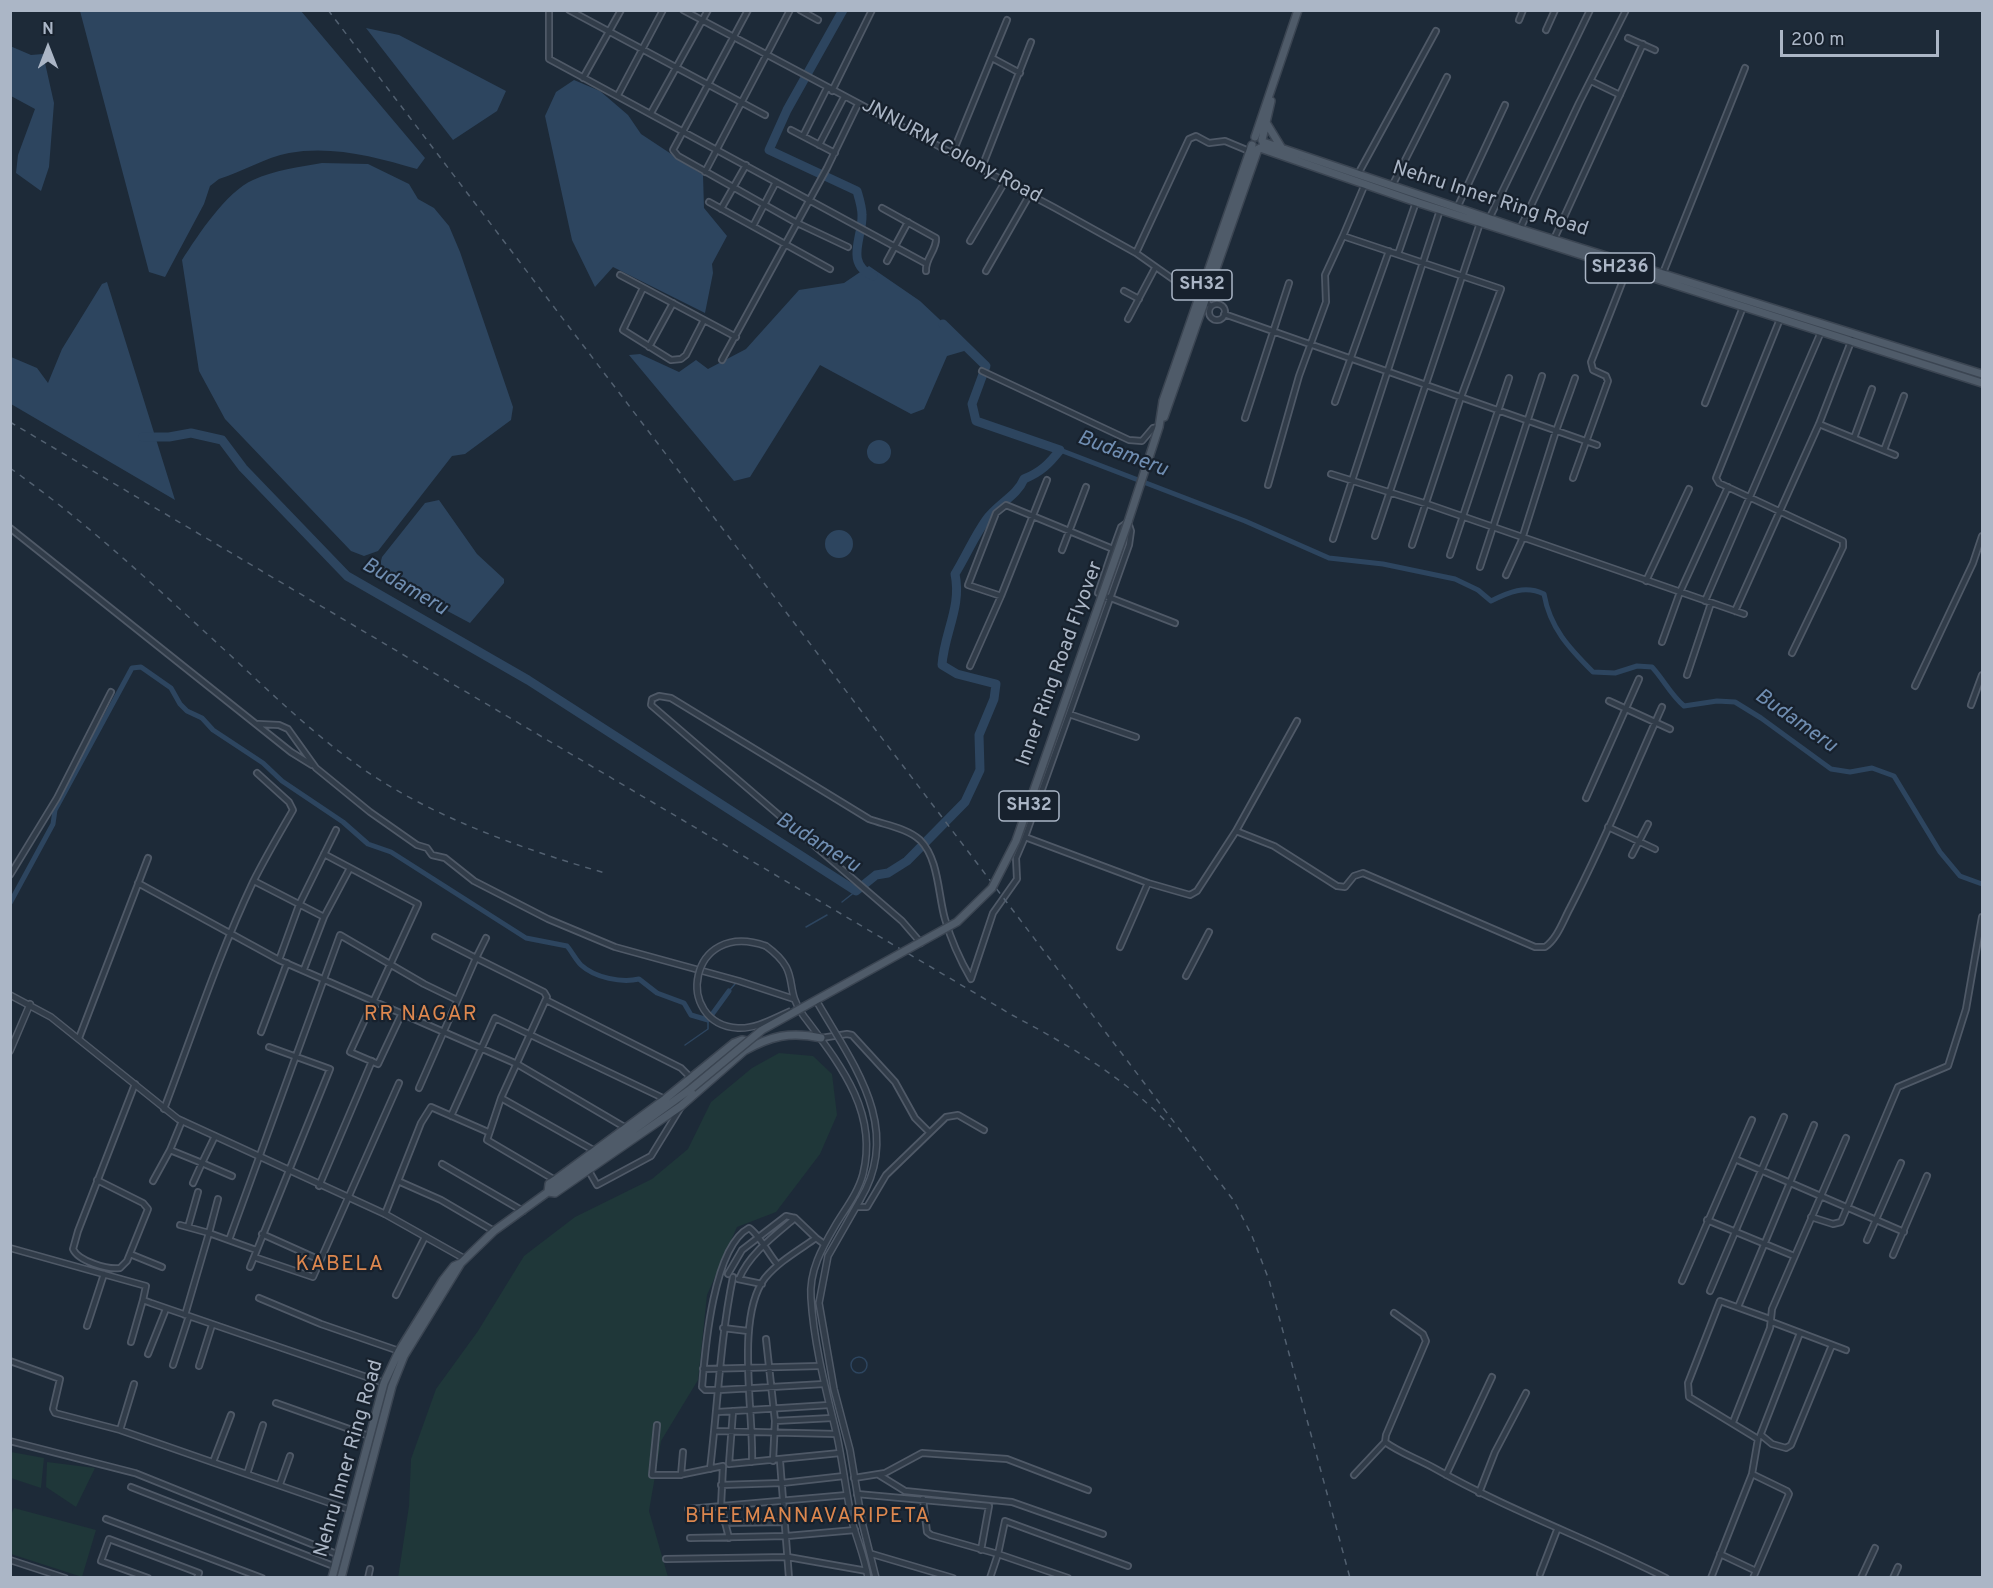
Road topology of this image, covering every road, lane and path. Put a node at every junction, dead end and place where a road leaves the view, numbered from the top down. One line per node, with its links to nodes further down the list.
1 (549, 10): 36 (street)
2 (569, 10): 16 (street)
3 (621, 10): 22 (street)
4 (663, 10): 28 (street)
5 (683, 10): 20 (street, JNNURM Colony Road)
6 (708, 10): 20 (street)
7 (748, 10): 24 (street)
8 (790, 10): 30 (street)
9 (800, 10): 17 (street)
10 (872, 10): 40 (street)
11 (1298, 10): 39 (main road, SH32)
12 (1523, 10): 19 (street)
13 (1555, 10): 21 (street)
14 (1590, 10): 79 (street)
15 (1626, 10): 37 (street)
16 (579, 13): 22 (street)
17 (818, 20)
18 (1007, 20): 31 (street)
19 (1519, 20)
20 (702, 21): 24 (street, JNNURM Colony Road); 32 (street)
21 (1546, 30)
22 (609, 31): 28 (street); 36 (street)
23 (1436, 31): 64 (street)
24 (733, 38): 30 (street, JNNURM Colony Road); 38 (street)
25 (1628, 38): 27 (street)
26 (1031, 42): 34 (street)
27 (1643, 44): 29 (street); 42 (street)
28 (643, 48): 32 (street); 41 (street)
29 (1655, 50)
30 (766, 56): 40 (street, JNNURM Colony Road); 44 (street)
31 (992, 58): 34 (street); 58 (street)
32 (676, 67): 38 (street); 47 (street)
33 (1745, 68): 102 (street)
34 (1020, 73): 62 (street)
35 (1447, 77): 68 (street)
36 (583, 78): 41 (street)
37 (1592, 81): 42 (street); 84 (street)
38 (707, 84): 44 (street); 50 (street)
39 (1274, 84): 49 (main road, SH32); 54 (main road, SH32)
40 (830, 89): 43 (street, JNNURM Colony Road); 52 (street)
41 (618, 94): 47 (street)
42 (1620, 94): 86 (street)
43 (844, 97): 45 (street, JNNURM Colony Road); 53 (street)
44 (742, 102): 48 (street); 56 (street)
45 (858, 104): 58 (street, JNNURM Colony Road); 59 (street)
46 (1505, 105): 76 (street)
47 (651, 113): 50 (street)
48 (765, 115)
49 (1267, 124): 54 (main road, SH32); 55 (main road)
50 (682, 130): 56 (street); 63 (street)
51 (791, 130): 52 (street)
52 (803, 136): 53 (street)
53 (819, 145): 59 (street)
54 (1257, 145): 55 (main road, Nehru Inner Ring Road / SH236); 57 (main road, SH236); 60 (main road, SH32); 92 (street); 108 (main road, SH32)
55 (1281, 147): 64 (main road, Nehru Inner Ring Road / SH236)
56 (717, 149): 61 (street); 63 (street)
57 (1269, 151): 60 (main road); 67 (main road, SH236)
58 (953, 152): 62 (street, JNNURM Colony Road)
59 (835, 153): 71 (street)
60 (1255, 159): 108 (main road, SH32)
61 (746, 165): 66 (street); 69 (street)
62 (982, 167): 65 (street, JNNURM Colony Road)
63 (705, 171): 69 (street)
64 (1358, 174): 68 (main road, Nehru Inner Ring Road / SH236)
65 (1006, 180): 70 (street, JNNURM Colony Road); 87 (street)
66 (776, 182): 71 (street); 74 (street)
67 (1365, 184): 73 (main road, SH236); 85 (street)
68 (1392, 186): 76 (main road, Nehru Inner Ring Road / SH236)
69 (733, 187): 74 (street); 77 (street)
70 (1030, 194): 92 (street, JNNURM Colony Road); 101 (street)
71 (808, 199): 80 (street); 89 (street)
72 (709, 202): 77 (street)
73 (1416, 202): 78 (main road, SH236); 93 (street)
74 (765, 204): 80 (street); 83 (street)
75 (882, 208): 81 (street)
76 (1457, 208): 79 (main road, Nehru Inner Ring Road / SH236)
77 (721, 209): 83 (street)
78 (1440, 210): 82 (main road, SH236); 95 (street)
79 (1489, 219): 84 (main road, Nehru Inner Ring Road / SH236)
80 (795, 222): 88 (street); 90 (street)
81 (908, 222): 89 (street); 96 (street)
82 (1480, 223): 100 (main road, SH236); 104 (street)
83 (753, 226): 88 (street)
84 (1520, 229): 86 (main road, Nehru Inner Ring Road / SH236)
85 (1343, 236): 91 (street); 122 (street)
86 (1554, 239): 102 (main road, Nehru Inner Ring Road / SH236)
87 (970, 242)
88 (785, 244): 98 (street); 120 (street)
89 (895, 246): 94 (street); 96 (street)
90 (848, 248)
91 (1389, 251): 93 (street); 124 (street)
92 (1136, 253): 97 (street, JNNURM Colony Road)
93 (1398, 254): 95 (street)
94 (887, 261)
95 (1422, 262): 104 (street); 127 (street)
96 (925, 263): 99 (street)
97 (1155, 268): 108 (street, JNNURM Colony Road); 109 (street)
98 (830, 269)
99 (926, 270)
100 (1627, 270): 112 (main road, SH236); 146 (street)
101 (986, 271)
102 (1663, 273): 119 (main road, Nehru Inner Ring Road / SH236)
103 (620, 275): 106 (street)
104 (1462, 276): 133 (street); 136 (street)
105 (1289, 283): 117 (street)
106 (643, 288): 110 (street); 123 (street)
107 (1124, 291): 109 (street)
108 (1201, 298): 111 (street, JNNURM Colony Road); 143 (main road, SH32)
109 (1139, 299): 114 (street)
110 (673, 303): 116 (street); 123 (street)
111 (1211, 306): 113 (street); 113 (street)
112 (1743, 307): 115 (main road, SH236); 138 (street)
113 (1224, 314): 117 (street)
114 (1128, 319)
115 (1780, 319): 118 (main road, SH236); 156 (street)
116 (704, 320): 120 (street); 123 (street)
117 (1272, 330): 122 (street); 140 (street)
118 (1821, 332): 121 (main road, SH236); 159 (street)
119 (1854, 333): 121 (street); 128 (main road, Nehru Inner Ring Road / SH236)
120 (736, 337): 125 (street)
121 (1851, 342): 132 (main road, SH236); 142 (street)
122 (1310, 344): 124 (street); 154 (street)
123 (649, 347)
124 (1351, 358): 127 (street); 137 (street)
125 (722, 360)
126 (982, 371): 143 (street)
127 (1388, 371): 133 (street); 153 (street)
128 (1983, 374)
129 (1542, 376): 141 (street)
130 (1509, 378): 139 (street)
131 (1575, 378): 144 (street)
132 (1983, 383)
133 (1425, 384): 136 (street); 158 (street)
134 (1872, 389): 145 (street)
135 (1904, 396): 148 (street)
136 (1461, 397): 139 (street); 160 (street)
137 (1335, 402)
138 (1705, 403)
139 (1497, 410): 141 (street); 163 (street)
140 (1245, 417)
141 (1526, 421): 144 (street); 166 (street)
142 (1820, 424): 145 (street); 161 (street)
143 (1159, 427): 164 (main road, SH32)
144 (1556, 431): 146 (street); 171 (street)
145 (1854, 438): 148 (street)
146 (1586, 441): 147 (street); 151 (street)
147 (1597, 445)
148 (1884, 450): 149 (street)
149 (1895, 454)
150 (1331, 474): 153 (street)
151 (1573, 478)
152 (1047, 480): 162 (street)
153 (1353, 481): 158 (street); 170 (street)
154 (1268, 485)
155 (1086, 487): 167 (street)
156 (1728, 487): 159 (street); 179 (street)
157 (1689, 489): 178 (street)
158 (1389, 492): 160 (street); 168 (street)
159 (1750, 497): 161 (street); 182 (street)
160 (1427, 504): 163 (street); 172 (street)
161 (1780, 512): 184 (street); 188 (street)
162 (1033, 517): 167 (street); 180 (street); 180 (street)
163 (1462, 517): 166 (street); 175 (street)
164 (1128, 522): 173 (street); 181 (street); 230 (main road, Inner Ring Road Flyover / SH32, bridge)
165 (10, 528): 202 (street)
166 (1491, 528): 171 (street); 176 (street)
167 (1070, 531): 173 (street); 174 (street)
168 (1375, 536)
169 (1983, 536): 193 (street)
170 (1333, 539)
171 (1522, 539): 177 (street); 178 (street)
172 (1412, 545)
173 (1113, 549): 181 (street)
174 (1062, 550)
175 (1450, 555)
176 (1480, 567)
177 (1506, 575)
178 (1646, 581): 179 (street)
179 (1680, 592): 182 (street); 187 (street)
180 (1001, 596): 189 (street)
181 (1110, 597): 186 (street); 199 (street)
182 (1705, 601): 183 (street)
183 (1711, 603): 184 (street); 190 (street)
184 (1735, 611): 185 (street)
185 (1744, 614)
186 (1175, 623)
187 (1662, 642)
188 (1792, 653)
189 (970, 666)
190 (1687, 675)
191 (1983, 675): 196 (street)
192 (1639, 679): 198 (street)
193 (1915, 686)
194 (111, 692): 219 (street)
195 (1609, 701): 198 (street)
196 (1971, 705)
197 (1662, 707): 201 (street)
198 (1625, 708): 201 (street); 207 (street)
199 (1070, 714): 204 (street); 212 (street)
200 (1297, 721): 211 (street)
201 (1655, 722): 203 (street); 209 (street)
202 (258, 724): 205 (street); 205 (street)
203 (1670, 729)
204 (1136, 737)
205 (316, 768): 240 (street)
206 (257, 773): 220 (street)
207 (1586, 798)
208 (1648, 824): 213 (street)
209 (1608, 826): 211 (street); 213 (street)
210 (336, 830): 215 (street)
211 (1236, 831): 221 (street)
212 (1025, 837): 221 (street); 230 (street)
213 (1639, 841): 214 (street); 216 (street)
214 (1655, 849)
215 (324, 854): 218 (street); 223 (street)
216 (1632, 855)
217 (148, 858): 222 (street)
218 (350, 868): 224 (street); 235 (street)
219 (10, 875)
220 (254, 881): 223 (street); 227 (street)
221 (1148, 882): 231 (street)
222 (138, 883): 227 (street); 250 (street)
223 (299, 904): 224 (street); 233 (street)
224 (324, 917): 236 (street)
225 (1983, 917): 303 (street)
226 (1209, 932): 237 (street)
227 (230, 936): 233 (street); 266 (street)
228 (435, 937): 232 (street)
229 (486, 938): 232 (street)
230 (921, 943): 244 (main road, Inner Ring Road Flyover / SH32, bridge)
231 (1120, 947)
232 (476, 958): 242 (street); 243 (street)
233 (279, 960): 234 (street)
234 (287, 963): 236 (street); 247 (street)
235 (390, 963): 238 (street); 241 (street); 242 (street)
236 (304, 969): 238 (street)
237 (1186, 976)
238 (323, 977): 241 (street); 256 (street)
239 (10, 995): 245 (street)
240 (794, 999): 244 (street, bridge); 251 (street)
241 (374, 1000): 246 (street); 257 (street)
242 (457, 1000): 248 (street)
243 (546, 1000): 249 (street); 259 (street)
244 (814, 1000): 294 (main road, Inner Ring Road Flyover, bridge); 302 (street, bridge)
245 (30, 1004): 250 (street); 255 (street)
246 (402, 1013): 248 (street); 257 (street)
247 (261, 1032)
248 (443, 1032): 254 (street); 262 (street)
249 (531, 1033): 254 (street); 258 (street); 264 (street)
250 (78, 1038): 261 (street)
251 (820, 1038): 252 (main road); 275 (street); 322 (street)
252 (756, 1044): 259 (main road); 265 (main road)
253 (269, 1047): 256 (street)
254 (481, 1048): 258 (street); 267 (street)
255 (10, 1051)
256 (294, 1056): 280 (street); 285 (street)
257 (372, 1061): 296 (street)
258 (517, 1064): 263 (street); 272 (street)
259 (691, 1078): 264 (main road)
260 (399, 1083): 300 (street)
261 (135, 1084): 266 (street); 290 (street)
262 (419, 1088)
263 (501, 1098): 274 (street); 279 (street)
264 (665, 1099): 272 (main road)
265 (681, 1106): 287 (main road); 287 (street)
266 (165, 1109): 270 (street)
267 (451, 1116): 274 (street); 292 (street)
268 (1784, 1117): 286 (street)
269 (1752, 1120): 281 (street)
270 (182, 1121): 276 (street); 278 (street)
271 (1814, 1125): 295 (street)
272 (626, 1128): 279 (main road)
273 (984, 1130): 275 (street)
274 (488, 1132): 294 (street)
275 (929, 1132): 302 (street)
276 (215, 1136): 280 (street); 282 (street)
277 (1846, 1138): 299 (street)
278 (170, 1150): 282 (street); 291 (street)
279 (595, 1150): 294 (main road)
280 (260, 1157): 285 (street); 320 (street)
281 (1735, 1159): 286 (street); 308 (street)
282 (202, 1163): 288 (street); 293 (street)
283 (1901, 1163): 309 (street)
284 (442, 1164): 304 (street)
285 (288, 1170): 296 (street); 316 (street)
286 (1761, 1170): 295 (street); 315 (street)
287 (589, 1171): 298 (main road)
288 (232, 1176)
289 (1927, 1176): 313 (street)
290 (97, 1180): 327 (street); 327 (street)
291 (153, 1181)
292 (398, 1181): 305 (street); 312 (street)
293 (193, 1183)
294 (556, 1183): 298 (main road)
295 (1791, 1183): 299 (street); 323 (street)
296 (319, 1186): 300 (street)
297 (198, 1192): 311 (street)
298 (548, 1192): 304 (main road, Nehru Inner Ring Road)
299 (1821, 1196): 303 (street); 306 (street)
300 (350, 1198): 305 (street); 331 (street)
301 (218, 1199): 314 (street)
302 (856, 1207): 416 (street)
303 (1847, 1207): 306 (street); 309 (street)
304 (523, 1211): 312 (main road, Nehru Inner Ring Road)
305 (385, 1214): 318 (street)
306 (1811, 1217): 328 (street)
307 (795, 1218): 317 (street); 319 (street); 324 (street)
308 (1707, 1220): 315 (street); 340 (street)
309 (1877, 1220): 313 (street); 321 (street)
310 (180, 1225): 311 (street)
311 (188, 1227): 314 (street)
312 (494, 1231): 332 (main road, Nehru Inner Ring Road)
313 (1904, 1232): 329 (street)
314 (208, 1233): 320 (street); 349 (street)
315 (1735, 1233): 323 (street); 342 (street)
316 (262, 1234): 326 (street); 331 (street)
317 (757, 1236): 324 (street); 336 (street); 338 (street)
318 (425, 1237): 332 (street); 343 (street)
319 (816, 1238): 322 (street); 333 (street)
320 (229, 1240): 326 (street)
321 (1867, 1240)
322 (824, 1244): 365 (street)
323 (1764, 1244): 328 (street); 346 (street)
324 (762, 1247): 333 (street); 339 (street)
325 (10, 1248): 337 (street)
326 (256, 1250): 330 (street)
327 (130, 1254): 335 (street)
328 (1794, 1256): 350 (street)
329 (1893, 1256)
330 (254, 1257): 331 (street); 334 (street)
331 (320, 1260)
332 (463, 1261): 360 (main road, Nehru Inner Ring Road); 462 (main road, Nehru Inner Ring Road)
333 (778, 1265): 341 (street)
334 (250, 1266)
335 (162, 1267)
336 (721, 1271): 338 (street); 369 (street)
337 (104, 1274): 345 (street); 352 (street)
338 (730, 1275): 339 (street); 353 (street)
339 (739, 1280): 341 (street)
340 (1682, 1281)
341 (762, 1284): 354 (street)
342 (1710, 1291)
343 (396, 1295)
344 (259, 1298): 360 (street)
345 (143, 1300): 347 (street); 357 (street)
346 (1738, 1307): 350 (street); 387 (street)
347 (166, 1309): 349 (street); 361 (street)
348 (1394, 1313): 399 (street)
349 (187, 1316): 351 (street); 363 (street)
350 (1771, 1321): 355 (street); 387 (street)
351 (212, 1325): 364 (street); 371 (street)
352 (87, 1326)
353 (723, 1328): 354 (street); 368 (street)
354 (748, 1331): 366 (street)
355 (1800, 1333): 358 (street); 397 (street)
356 (766, 1339): 367 (street)
357 (131, 1342)
358 (1832, 1345): 359 (street); 397 (street)
359 (1846, 1350)
360 (399, 1351): 371 (main road, Nehru Inner Ring Road)
361 (148, 1354)
362 (10, 1361): 390 (street)
363 (173, 1365)
364 (199, 1366)
365 (819, 1366): 367 (street); 373 (street)
366 (749, 1367): 367 (street); 368 (street); 375 (street)
367 (767, 1367): 374 (street)
368 (718, 1368): 369 (street); 376 (street)
369 (704, 1369): 376 (street)
370 (1492, 1377): 414 (street)
371 (384, 1383): 396 (main road, Nehru Inner Ring Road)
372 (134, 1384): 390 (street)
373 (824, 1384): 374 (street); 379 (street)
374 (770, 1387): 375 (street); 380 (street)
375 (750, 1389): 376 (street); 381 (street)
376 (719, 1390): 383 (street)
377 (1526, 1393): 422 (street)
378 (276, 1403): 396 (street)
379 (829, 1406): 380 (street); 385 (street)
380 (774, 1408): 381 (street); 386 (street)
381 (751, 1410): 382 (street); 392 (street)
382 (733, 1411): 383 (street); 391 (street)
383 (718, 1412): 393 (street)
384 (231, 1415): 405 (street)
385 (832, 1418): 386 (street); 395 (street)
386 (776, 1421): 394 (street)
387 (1733, 1422): 397 (street)
388 (263, 1425): 409 (street)
389 (657, 1425): 411 (street)
390 (120, 1430): 405 (street)
391 (732, 1430): 392 (street); 393 (street); 407 (street)
392 (753, 1430): 394 (street); 406 (street)
393 (715, 1431): 408 (street)
394 (773, 1431): 395 (street); 403 (street)
395 (836, 1434): 401 (street)
396 (369, 1436): 429 (main road, Nehru Inner Ring Road)
397 (1759, 1437): 410 (street)
398 (10, 1441): 446 (street)
399 (1385, 1442): 413 (street); 414 (street)
400 (683, 1452): 411 (street)
401 (840, 1454): 404 (street); 415 (street)
402 (291, 1456): 418 (street)
403 (773, 1461): 404 (street); 406 (street)
404 (780, 1461): 417 (street)
405 (213, 1462): 409 (street)
406 (752, 1462): 407 (street)
407 (726, 1465): 408 (street); 419 (street)
408 (710, 1469): 411 (street)
409 (248, 1474): 418 (street)
410 (1752, 1474): 445 (street); 454 (street)
411 (681, 1475)
412 (879, 1475): 416 (street); 421 (street); 437 (street)
413 (1354, 1475)
414 (1446, 1475): 422 (street)
415 (844, 1476): 417 (street); 424 (street)
416 (854, 1478): 423 (street)
417 (782, 1483): 419 (street); 426 (street)
418 (280, 1484): 429 (street)
419 (721, 1485): 427 (street)
420 (131, 1487): 451 (street)
421 (1088, 1490)
422 (1479, 1493): 436 (street)
423 (857, 1494): 425 (street); 430 (street)
424 (847, 1495): 426 (street); 431 (street)
425 (923, 1499): 442 (street); 442 (street)
426 (784, 1502): 427 (street); 433 (street)
427 (721, 1506): 428 (street); 434 (street)
428 (688, 1509)
429 (350, 1510): 446 (main road, Nehru Inner Ring Road)
430 (860, 1512): 431 (main road); 443 (street)
431 (851, 1513): 435 (street)
432 (106, 1519): 460 (street)
433 (785, 1522): 434 (street); 438 (street)
434 (725, 1523): 440 (street)
435 (855, 1530): 438 (street); 455 (street)
436 (1557, 1530): 456 (street); 469 (street)
437 (1103, 1534)
438 (787, 1536): 440 (street); 447 (street)
439 (690, 1538): 440 (street)
440 (729, 1538)
441 (1875, 1548): 472 (street)
442 (981, 1550): 444 (street)
443 (872, 1554): 465 (street); 466 (street)
444 (998, 1554): 450 (street); 467 (street); 468 (street)
445 (1720, 1554): 454 (street); 470 (street)
446 (339, 1555): 451 (main road, Nehru Inner Ring Road)
447 (788, 1557): 448 (street); 455 (street); 464 (street)
448 (666, 1559)
449 (10, 1560): 458 (street)
450 (1128, 1566)
451 (336, 1567): 461 (main road, Nehru Inner Ring Road)
452 (1898, 1567): 473 (street)
453 (370, 1569): 463 (street)
454 (1756, 1571): 471 (street)
455 (867, 1574)
456 (1540, 1574)
457 (147, 1577): 459 (street)
458 (65, 1578)
459 (197, 1578)
460 (262, 1578)
461 (333, 1578)
462 (341, 1578)
463 (368, 1578)
464 (789, 1578)
465 (876, 1578)
466 (953, 1578)
467 (990, 1578)
468 (1068, 1578)
469 (1666, 1578)
470 (1711, 1578)
471 (1753, 1578)
472 (1861, 1578)
473 (1893, 1578)

